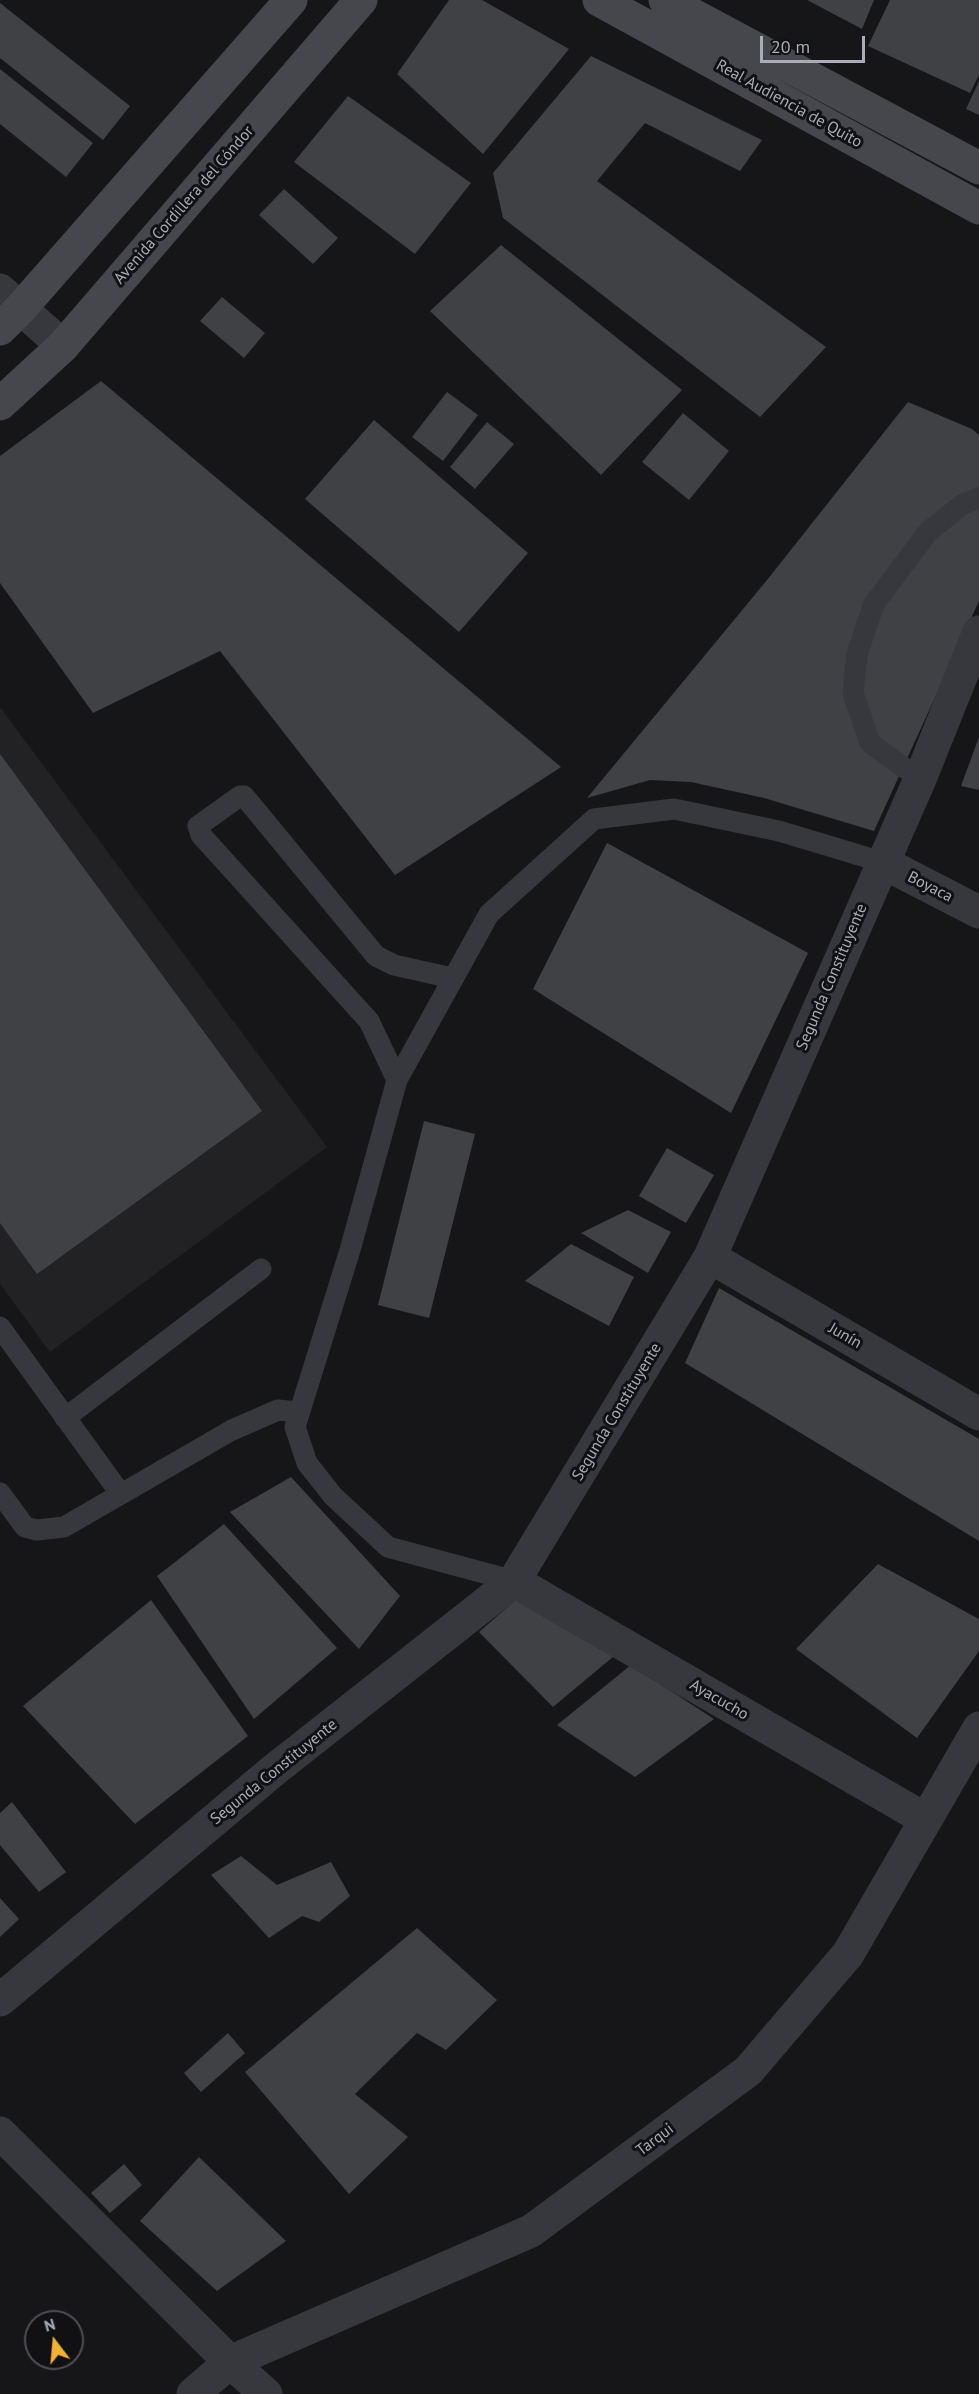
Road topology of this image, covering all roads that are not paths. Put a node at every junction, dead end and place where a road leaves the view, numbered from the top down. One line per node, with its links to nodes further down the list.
1 (291, 0): 5 (street)
2 (361, 0): 6 (street, Avenida Cordillera del Cóndor)
3 (598, 0): 8 (street, Real Audiencia de Quito)
4 (665, 0): 7 (street, Real Audiencia de Quito)
5 (223, 79): 6 (street); 9 (street)
6 (265, 110): 10 (street, Avenida Cordillera del Cóndor)
7 (979, 168)
8 (979, 208)
9 (7, 309): 10 (street)
10 (63, 346): 11 (street, Avenida Cordillera del Cóndor)
11 (0, 404)
12 (979, 498): 14 (lane)
13 (979, 632): 14 (street, Segunda Constituyente)
14 (920, 779): 15 (street, Segunda Constituyente)
15 (882, 862): 16 (street, Boyaca); 17 (lane); 19 (street, Segunda Constituyente)
16 (979, 912)
17 (452, 978): 18 (lane); 18 (lane)
18 (397, 1080): 22 (lane)
19 (710, 1257): 23 (street, Junín); 27 (street, Segunda Constituyente)
20 (261, 1269): 24 (lane)
21 (0, 1327): 24 (lane)
22 (299, 1412): 26 (lane); 27 (lane)
23 (979, 1414)
24 (65, 1418): 26 (lane)
25 (0, 1493): 26 (lane)
26 (120, 1493)
27 (513, 1581): 29 (street, Ayacucho); 30 (street, Segunda Constituyente)
28 (979, 1728): 29 (street, Tarqui)
29 (925, 1819): 32 (street, Tarqui)
30 (0, 2000)
31 (0, 2133): 32 (street)
32 (230, 2362): 33 (street, Tarqui); 34 (street)
33 (193, 2394)
34 (266, 2394)

